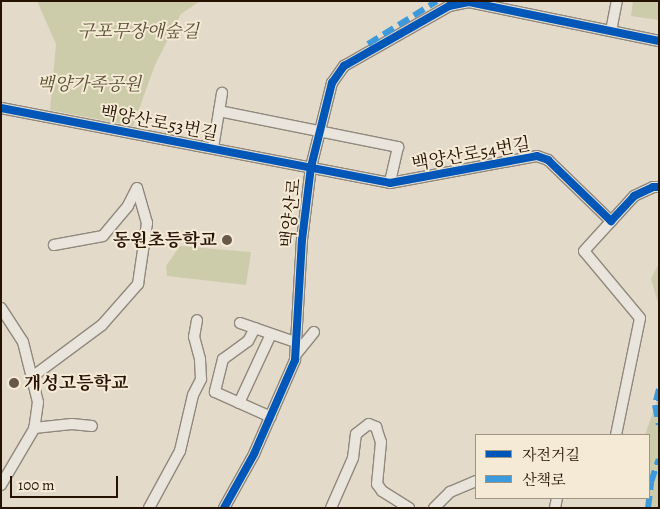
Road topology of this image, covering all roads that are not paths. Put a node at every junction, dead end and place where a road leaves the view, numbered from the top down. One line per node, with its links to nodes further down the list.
1 (617, 1): 2 (street)
2 (611, 31): 3 (street, 백양산로); 7 (street, 백양산로)
3 (659, 41)
4 (222, 93): 6 (street)
5 (1, 108): 8 (street, 백양산로53번길)
6 (219, 111): 7 (street); 8 (street)
7 (318, 130): 9 (street, 백양산로); 10 (street)
8 (212, 148): 9 (street, 백양산로53번길)
9 (311, 166): 10 (street, 백양산로54번길); 20 (street, 백양산로)
10 (390, 182): 12 (street, 백양산로54번길)
11 (659, 187): 12 (street)
12 (611, 221): 27 (street)
13 (54, 245): 22 (street)
14 (1, 308): 22 (street)
15 (197, 320): 30 (street)
16 (240, 323): 17 (street)
17 (255, 328): 19 (street); 23 (street)
18 (314, 332): 21 (street)
19 (271, 334): 20 (street); 23 (street)
20 (298, 343): 21 (street, 백양산로)
21 (296, 354): 24 (street, 백양산로)
22 (32, 377): 26 (street)
23 (239, 403): 24 (street)
24 (272, 417): 31 (street, 백양산로)
25 (92, 426): 26 (street)
26 (34, 428): 29 (street)
27 (616, 434)
28 (475, 480): 34 (street)
29 (1, 485)
30 (149, 508)
31 (224, 508)
32 (331, 508): 33 (street)
33 (409, 508)
34 (434, 508)

